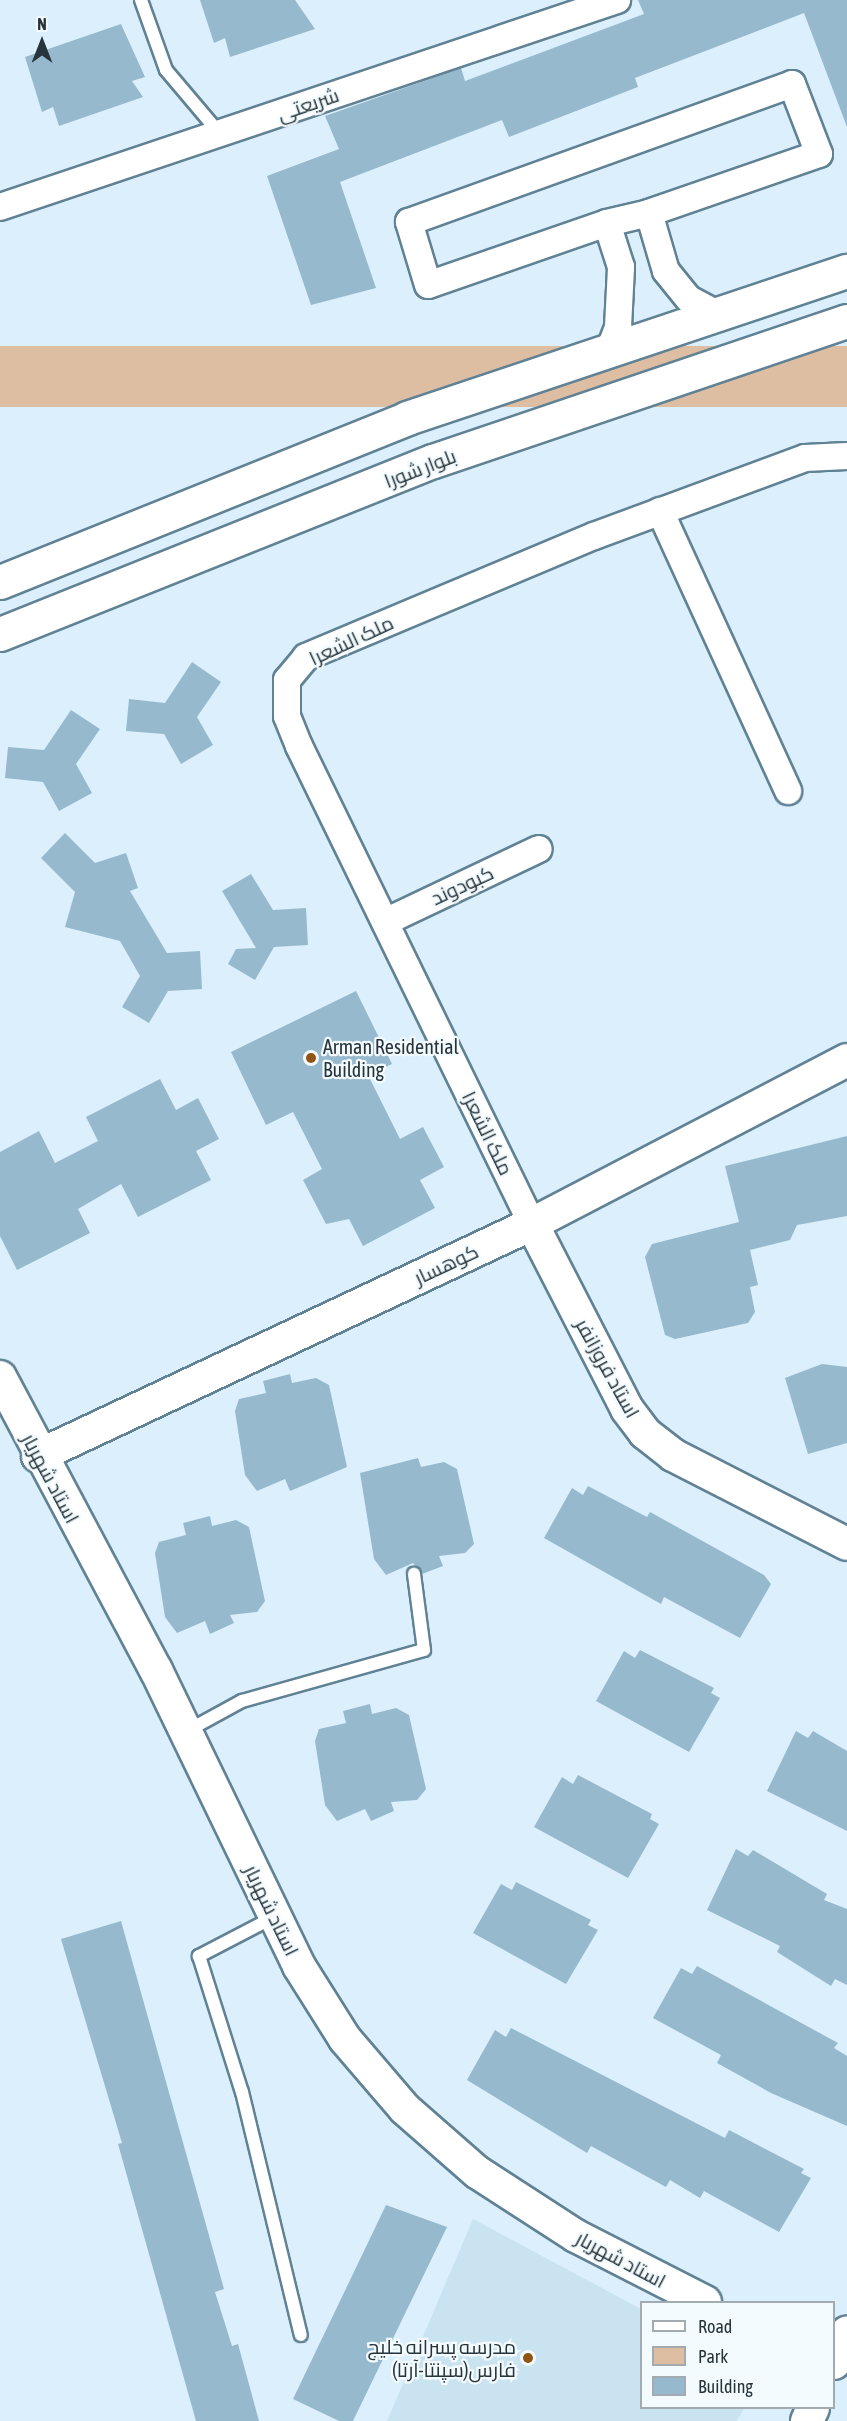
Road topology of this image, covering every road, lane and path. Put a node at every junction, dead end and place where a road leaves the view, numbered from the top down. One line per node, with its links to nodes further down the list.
1 (141, 0): 3 (lane)
2 (611, 1): 3 (street, شریعتی)
3 (220, 134): 4 (street, شریعتی)
4 (0, 207)
5 (650, 213): 6 (street); 6 (street); 8 (street)
6 (608, 223): 10 (street)
7 (847, 271): 8 (main road)
8 (719, 315): 10 (main road)
9 (847, 321): 14 (main road, بلوار شورا)
10 (609, 351): 13 (main road)
11 (847, 456): 12 (street, ملک الشعرا)
12 (660, 511): 15 (street); 17 (street, ملک الشعرا)
13 (0, 582)
14 (0, 634)
15 (788, 790)
16 (538, 849): 17 (street, کبودوند)
17 (385, 922): 19 (street, ملک الشعرا)
18 (847, 1060): 19 (street, کوهسار)
19 (532, 1224): 21 (street, کوهسار); 22 (street, استاد فروزانفر)
20 (0, 1377): 21 (street, استاد شهریار)
21 (38, 1456): 24 (street, استاد شهریار)
22 (847, 1544)
23 (414, 1574): 24 (lane)
24 (186, 1732): 25 (street, استاد شهریار)
25 (275, 1916): 26 (street, استاد شهریار); 28 (lane)
26 (703, 2301)
27 (847, 2332): 29 (street)
28 (301, 2335)
29 (835, 2361)

